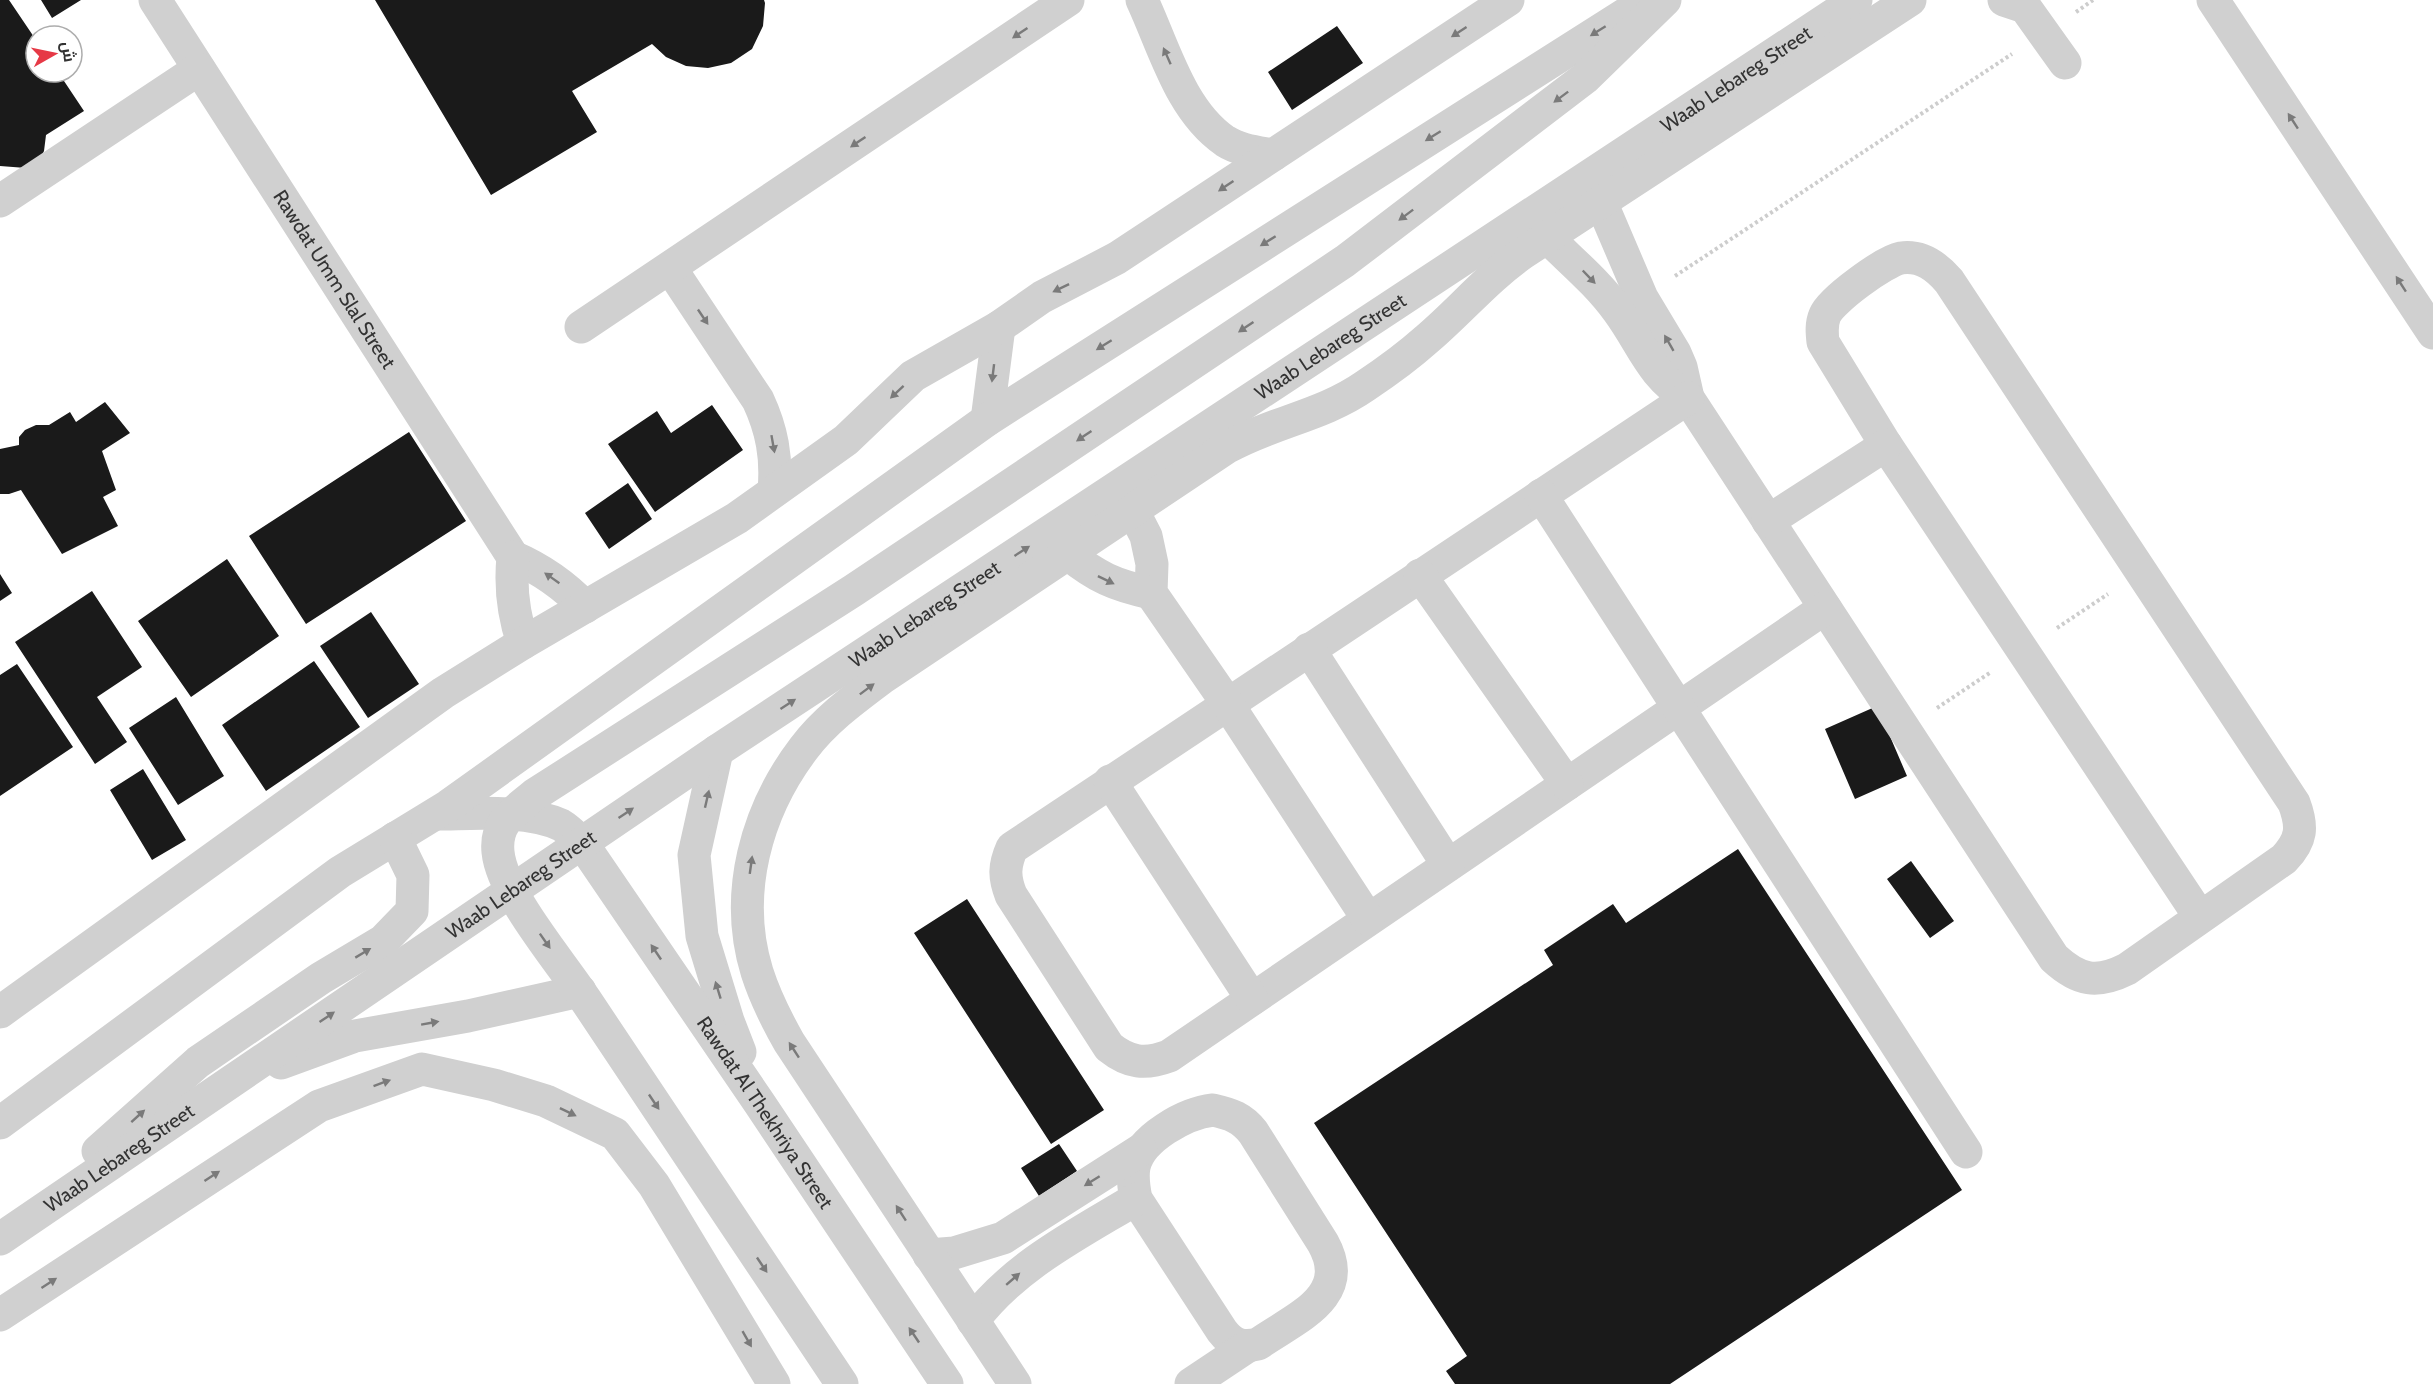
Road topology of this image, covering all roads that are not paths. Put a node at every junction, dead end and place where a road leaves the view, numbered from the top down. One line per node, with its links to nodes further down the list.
1 (154, 0): 12 (street, Rawdat Umm Slal Street)
2 (1068, 0): 17 (street, one-way to 17)
3 (1142, 0): 13 (street, one-way to 3)
4 (1508, 0): 13 (street, one-way to 13)
5 (1647, 0): 23 (street, one-way to 23)
6 (1665, 0): 43 (street, one-way to 43)
7 (1856, 0): 39 (street, Waab Lebareg Street, one-way to 7)
8 (1910, 0): 15 (street)
9 (2213, 0): 21 (street, one-way to 9)
10 (2018, 2): 11 (street)
11 (2065, 63)
12 (199, 69): 14 (street); 30 (street, Rawdat Umm Slal Street)
13 (1274, 155): 20 (street, one-way to 20)
14 (0, 201)
15 (1601, 202): 16 (street); 18 (street)
16 (1547, 237): 18 (street, one-way to 18); 27 (street)
17 (671, 269): 19 (street); 25 (street, one-way to 25)
18 (1630, 305): 22 (street)
19 (580, 327)
20 (999, 327): 23 (street, one-way to 23); 25 (street, one-way to 25)
21 (2433, 333)
22 (1688, 398): 26 (street); 28 (street)
23 (987, 420): 42 (street)
24 (1886, 445): 28 (street); 48 (street); 48 (street)
25 (774, 491): 33 (street)
26 (1541, 495): 31 (street); 38 (street)
27 (1133, 511): 29 (street); 32 (street)
28 (1768, 521): 34 (street)
29 (1068, 554): 32 (street, one-way to 32); 60 (street, one-way to 29)
30 (513, 557): 33 (street, one-way to 30); 35 (street)
31 (1420, 575): 36 (street); 41 (street)
32 (1151, 593): 37 (street)
33 (585, 607): 35 (street)
34 (1825, 608): 38 (street); 48 (street)
35 (523, 643): 52 (street)
36 (1309, 649): 37 (street); 46 (street)
37 (1227, 703): 40 (street); 49 (street)
38 (1679, 708): 41 (street); 57 (street)
39 (717, 751): 45 (street, Waab Lebareg Street, one-way to 39); 54 (street, one-way to 39)
40 (1110, 781): 51 (street); 51 (street)
41 (1567, 784): 46 (street)
42 (436, 814): 43 (street, Rawdat Al Thekhriya Street); 44 (street)
43 (510, 815): 45 (street, Rawdat Al Thekhriya Street); 47 (street)
44 (395, 838): 55 (street); 59 (street, one-way to 44)
45 (582, 843): 47 (street, Waab Lebareg Street); 54 (street, Rawdat Al Thekhriya Street, one-way to 45)
46 (1448, 865): 49 (street)
47 (512, 892): 50 (street, one-way to 50); 53 (street, Waab Lebareg Street, one-way to 47)
48 (2200, 917)
49 (1368, 919): 51 (street)
50 (580, 991): 53 (street, one-way to 50); 65 (street, one-way to 65)
51 (1252, 999)
52 (0, 1012)
53 (234, 1080): 59 (street, Waab Lebareg Street)
54 (760, 1104): 66 (street, Rawdat Al Thekhriya Street, one-way to 54)
55 (0, 1123)
56 (1141, 1150): 58 (street); 60 (street, one-way to 60); 63 (street)
57 (1966, 1152)
58 (1136, 1199): 62 (street, one-way to 58); 63 (street)
59 (0, 1239)
60 (929, 1255): 62 (street)
61 (0, 1315): 64 (street, one-way to 64)
62 (973, 1321): 67 (street)
63 (1248, 1346): 68 (street)
64 (774, 1384)
65 (842, 1384)
66 (947, 1384)
67 (1015, 1384)
68 (1191, 1384)

